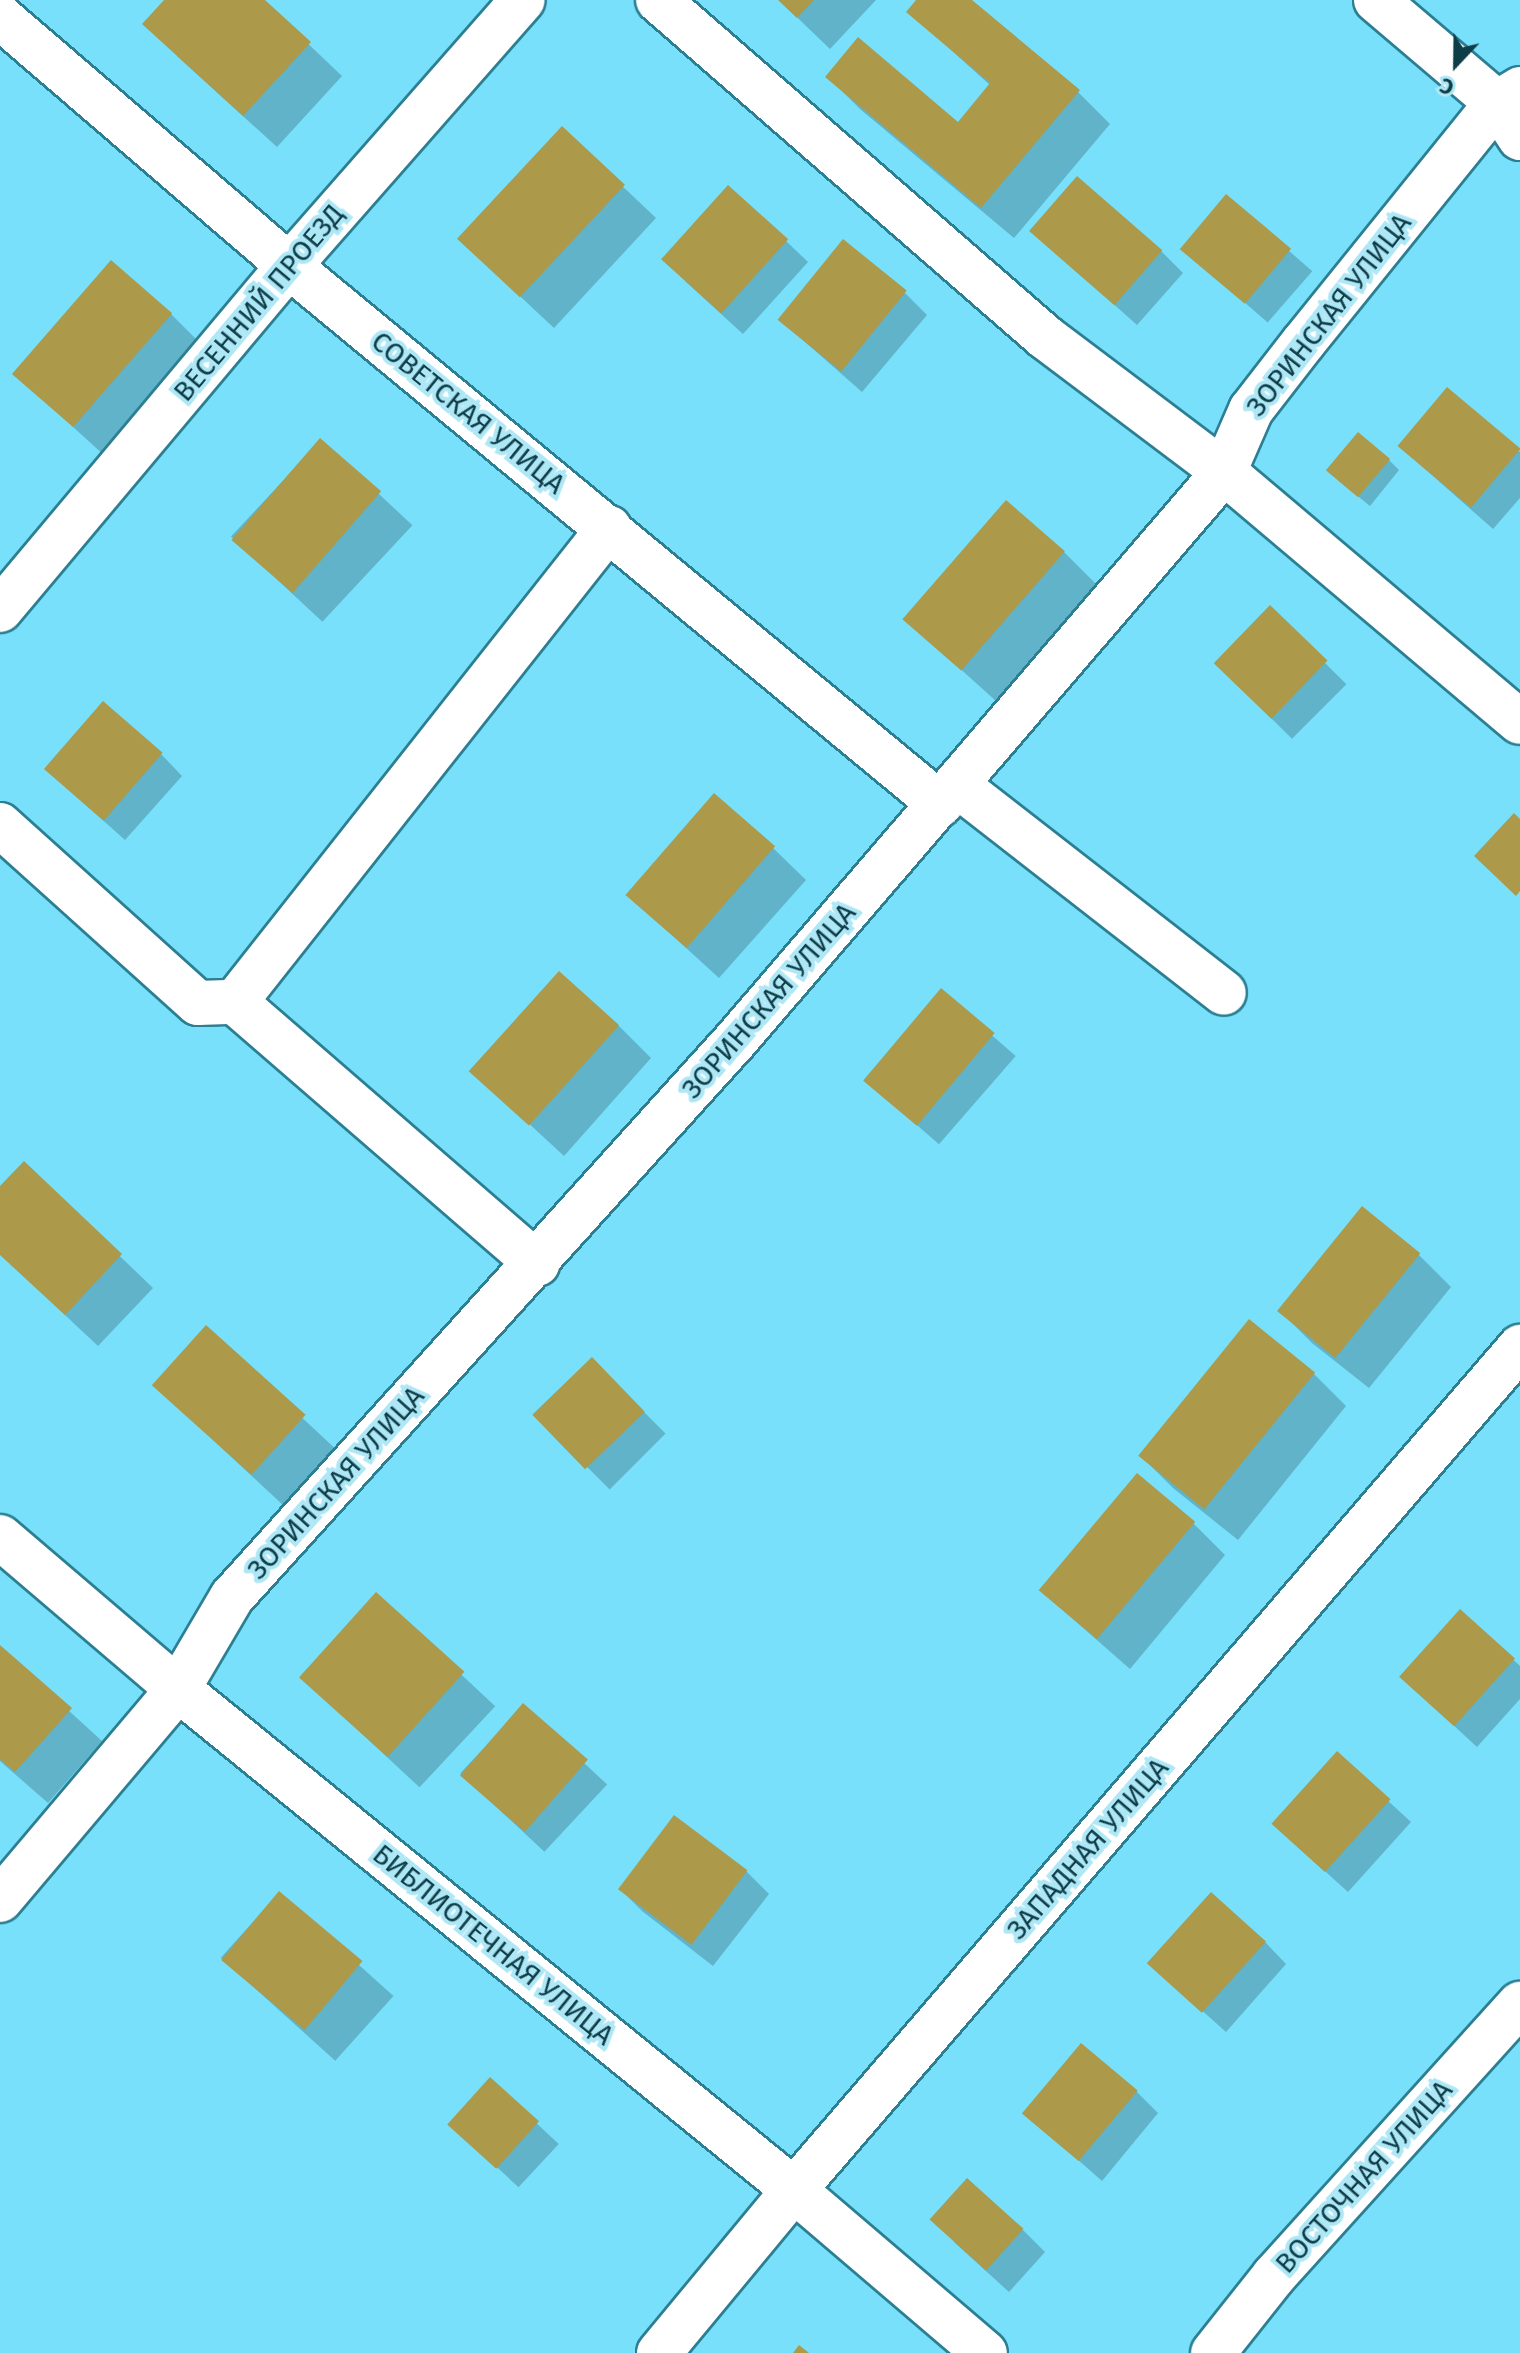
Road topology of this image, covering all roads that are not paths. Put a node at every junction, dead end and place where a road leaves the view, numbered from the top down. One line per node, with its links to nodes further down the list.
1 (523, 0): 6 (street, ВЕСЕННИЙ ПРОЕЗД)
2 (658, 0): 7 (street)
3 (1376, 0): 5 (street)
4 (2, 22): 6 (street, СОВЕТСКАЯ УЛИЦА)
5 (1512, 110): 7 (street, ЗОРИНСКАЯ УЛИЦА)
6 (289, 266): 8 (street, СОВЕТСКАЯ УЛИЦА); 9 (street, ВЕСЕННИЙ ПРОЕЗД)
7 (1224, 472): 10 (street); 11 (street, ЗОРИНСКАЯ УЛИЦА)
8 (609, 528): 11 (street, СОВЕТСКАЯ УЛИЦА); 14 (street)
9 (0, 610)
10 (1520, 722)
11 (948, 795): 13 (street, СОВЕТСКАЯ УЛИЦА); 15 (street, ЗОРИНСКАЯ УЛИЦА)
12 (0, 825): 14 (street)
13 (1224, 993)
14 (235, 1002): 15 (street)
15 (537, 1264): 18 (street, ЗОРИНСКАЯ УЛИЦА)
16 (1520, 1347): 21 (street, ЗАПАДНАЯ УЛИЦА)
17 (0, 1537): 18 (street, БИБЛИОТЕЧНАЯ УЛИЦА)
18 (178, 1689): 19 (street, ЗОРИНСКАЯ УЛИЦА); 21 (street, БИБЛИОТЕЧНАЯ УЛИЦА)
19 (0, 1900)
20 (1520, 2004): 24 (street, ВОСТОЧНАЯ УЛИЦА)
21 (794, 2190): 22 (street, ЗАПАДНАЯ УЛИЦА); 23 (street, БИБЛИОТЕЧНАЯ УЛИЦА)
22 (659, 2353)
23 (985, 2353)
24 (1213, 2353)

